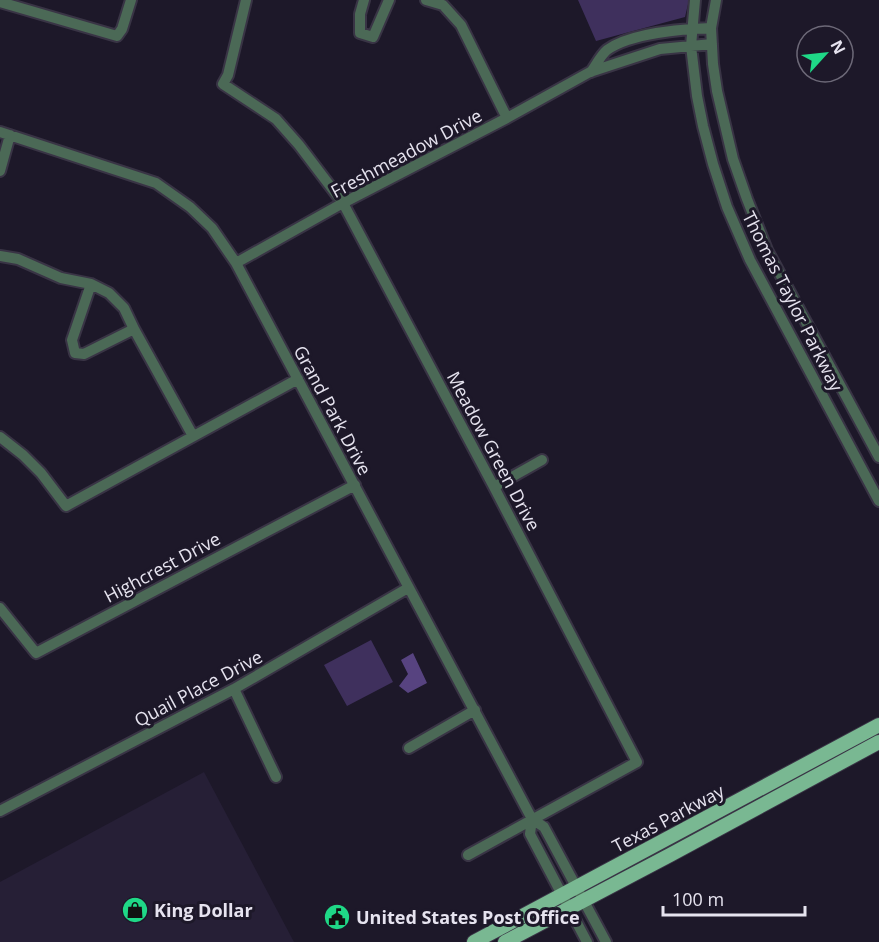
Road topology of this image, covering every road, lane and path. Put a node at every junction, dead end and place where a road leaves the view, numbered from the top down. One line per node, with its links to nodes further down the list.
1 (132, 0): 8 (street)
2 (246, 0): 17 (street, Meadow Green Drive)
3 (364, 0): 4 (street)
4 (389, 0)
5 (426, 0): 14 (street)
6 (695, 0): 9 (street, Thomas Taylor Parkway)
7 (716, 0): 10 (street, Thomas Taylor Parkway)
8 (0, 2)
9 (692, 28): 10 (street, Freshmeadow Drive); 12 (street, Thomas Taylor Parkway); 13 (street, Freshmeadow Drive)
10 (711, 28): 11 (street, Thomas Taylor Parkway)
11 (712, 44): 12 (street, Freshmeadow Drive); 25 (street, Thomas Taylor Parkway)
12 (692, 46): 13 (street, Freshmeadow Drive); 29 (street, Thomas Taylor Parkway)
13 (590, 72): 14 (street, Freshmeadow Drive)
14 (507, 118): 17 (street, Freshmeadow Drive)
15 (5, 133): 16 (street); 19 (street, Grand Park Drive)
16 (0, 171)
17 (343, 203): 19 (street, Freshmeadow Drive); 28 (street, Meadow Green Drive)
18 (0, 256): 20 (street)
19 (236, 263): 22 (street, Grand Park Drive)
20 (91, 284): 21 (street); 21 (street)
21 (134, 329): 23 (street)
22 (298, 379): 23 (street); 27 (street, Grand Park Drive)
23 (193, 436): 24 (street)
24 (0, 437)
25 (879, 458)
26 (543, 460): 28 (street)
27 (355, 485): 30 (street, Grand Park Drive); 31 (street, Highcrest Drive)
28 (495, 487): 41 (street, Meadow Green Drive)
29 (879, 501)
30 (408, 588): 32 (street, Quail Place Drive); 33 (street, Grand Park Drive)
31 (0, 608)
32 (234, 689): 37 (street); 40 (street, Quail Place Drive)
33 (475, 710): 36 (street); 41 (street, Grand Park Drive)
34 (879, 726): 38 (main road, Texas Parkway)
35 (879, 742): 39 (main road, Texas Parkway)
36 (409, 748)
37 (276, 777)
38 (748, 795): 39 (main road); 43 (main road, Texas Parkway)
39 (756, 809): 45 (main road, Texas Parkway)
40 (0, 811)
41 (532, 819): 42 (street); 43 (street, Grand Park Drive); 44 (street, Grand Park Drive)
42 (468, 855)
43 (576, 887): 44 (main road, Texas Parkway); 45 (street, Grand Park Drive)
44 (561, 895): 46 (street, Grand Park Drive); 47 (main road, Texas Parkway)
45 (584, 901): 46 (main road, Texas Parkway); 50 (street, Grand Park Drive)
46 (569, 909): 48 (main road, Texas Parkway); 49 (street, Grand Park Drive)
47 (474, 942)
48 (505, 942)
49 (587, 942)
50 (606, 942)

